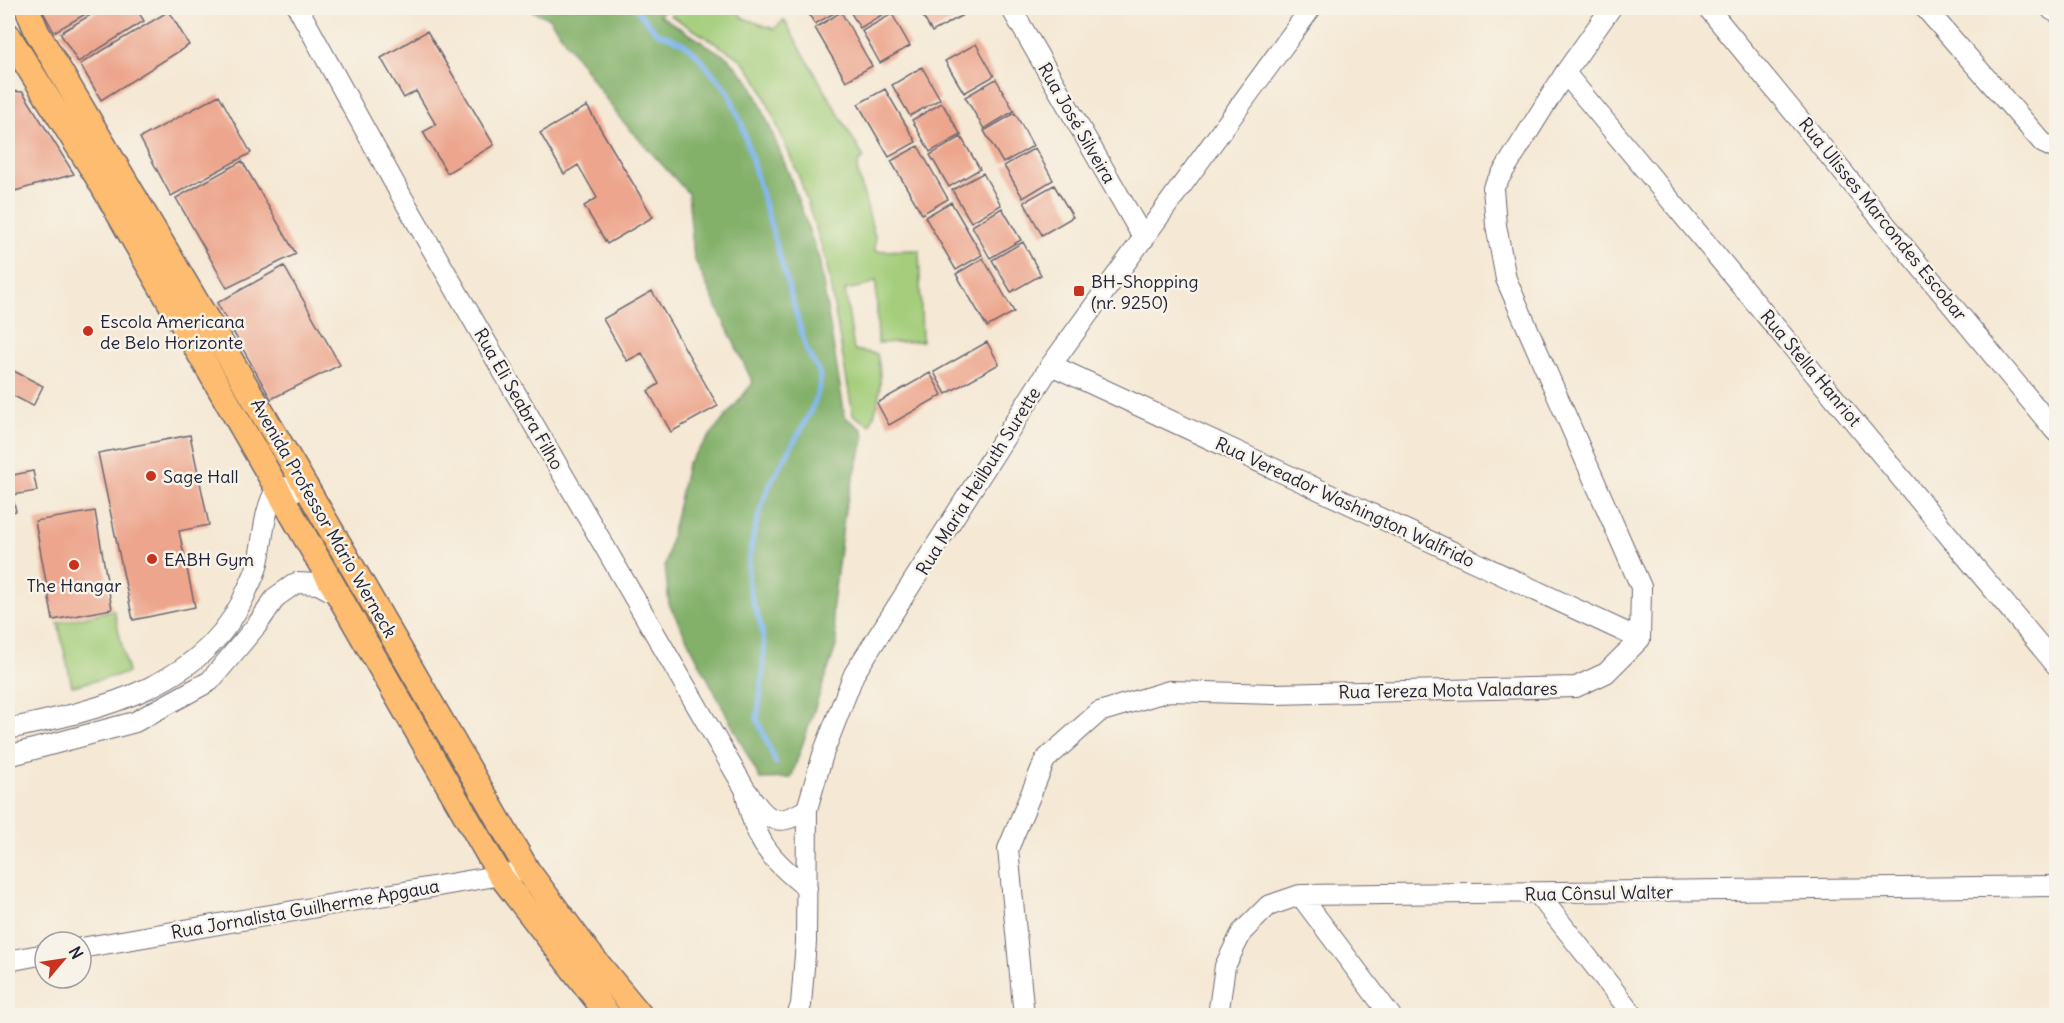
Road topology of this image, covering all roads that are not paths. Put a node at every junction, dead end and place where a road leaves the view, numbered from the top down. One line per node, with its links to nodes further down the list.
1 (27, 8): 15 (main road, Avenida Professor Mário Werneck)
2 (298, 8): 21 (street, Rua Eli Seabra Filho)
3 (1011, 8): 11 (street, Rua José Silveira)
4 (1311, 8): 11 (street, Rua Maria Heilbuth Surette)
5 (1611, 8): 9 (street)
6 (1708, 8): 13 (street, Rua Ulisses Marcondes Escobar)
7 (1925, 8): 10 (street)
8 (10, 42): 14 (main road, Avenida Professor Mário Werneck)
9 (1565, 73): 17 (street); 18 (street, Rua Stella Hanriot)
10 (2056, 149)
11 (1144, 239): 12 (street, Rua Maria Heilbuth Surette)
12 (1051, 365): 17 (street, Rua Vereador Washington Walfrido); 22 (street, Rua Maria Heilbuth Surette)
13 (2056, 432)
14 (277, 488): 15 (street); 16 (main road, Avenida Professor Mário Werneck); 19 (street)
15 (309, 492): 23 (main road, Avenida Professor Mário Werneck)
16 (337, 594): 20 (street); 24 (main road, Avenida Professor Mário Werneck)
17 (1640, 639): 35 (street, Rua Tereza Mota Valadares)
18 (2056, 665)
19 (8, 729)
20 (8, 756)
21 (745, 789): 22 (street, Rua Eli Seabra Filho); 26 (street, Rua Eli Seabra Filho)
22 (807, 809): 26 (street, Rua Maria Heilbuth Surette)
23 (528, 871): 24 (street, Rua Jornalista Guilherme Apgaua); 33 (main road, Avenida Professor Mário Werneck)
24 (500, 875): 29 (street, Rua Jornalista Guilherme Apgaua); 32 (main road, Avenida Professor Mário Werneck)
25 (2056, 885): 27 (street, Rua Cônsul Walter)
26 (807, 888): 34 (street, Rua Maria Heilbuth Surette)
27 (1538, 894): 28 (street, Rua Cônsul Walter); 38 (street)
28 (1300, 896): 36 (street, Rua Cônsul Walter); 37 (street)
29 (93, 946)
30 (33, 956): 31 (street)
31 (8, 961)
32 (609, 1016)
33 (641, 1016)
34 (797, 1016)
35 (1024, 1016)
36 (1218, 1016)
37 (1391, 1016)
38 (1634, 1016)

